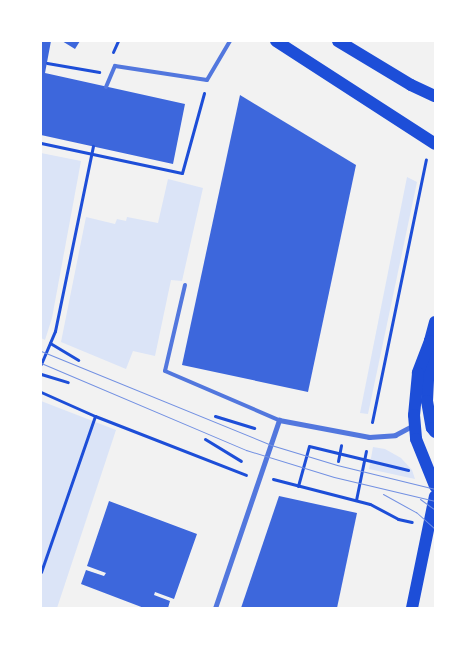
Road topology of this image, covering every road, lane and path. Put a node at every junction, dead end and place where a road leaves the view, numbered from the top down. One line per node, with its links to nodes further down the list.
1 (118, 41): 5 (path)
2 (230, 41): 8 (lane)
3 (276, 41): 12 (main road)
4 (338, 41): 10 (main road)
5 (109, 57)
6 (47, 63): 7 (path)
7 (105, 65)
8 (207, 80): 9 (lane); 14 (path)
9 (106, 87)
10 (435, 96)
11 (41, 143): 14 (path)
12 (432, 143): 31 (path)
13 (93, 146): 14 (path)
14 (92, 154): 18 (path)
15 (185, 284): 27 (lane)
16 (435, 322): 17 (main road)
17 (430, 341): 19 (main road); 28 (main road); 30 (main road)
18 (50, 343): 20 (path); 21 (path)
19 (435, 356)
20 (78, 360)
21 (41, 364)
22 (41, 374): 23 (path)
23 (68, 382)
24 (41, 392): 25 (path)
25 (95, 416): 38 (path); 44 (path)
26 (215, 416): 29 (path)
27 (279, 420): 31 (street); 38 (street)
28 (415, 424): 31 (street); 39 (main road)
29 (254, 428)
30 (435, 432)
31 (369, 437): 35 (path)
32 (205, 439): 36 (path)
33 (342, 440): 34 (path)
34 (339, 453): 35 (path); 37 (path); 40 (path)
35 (364, 460): 39 (path); 42 (path)
36 (241, 461)
37 (338, 461)
38 (261, 475): 40 (path); 45 (street)
39 (432, 480)
40 (298, 486): 42 (path)
41 (435, 496): 43 (main road)
42 (356, 500): 43 (path)
43 (429, 526): 46 (main road)
44 (42, 572)
45 (215, 608)
46 (412, 608)

